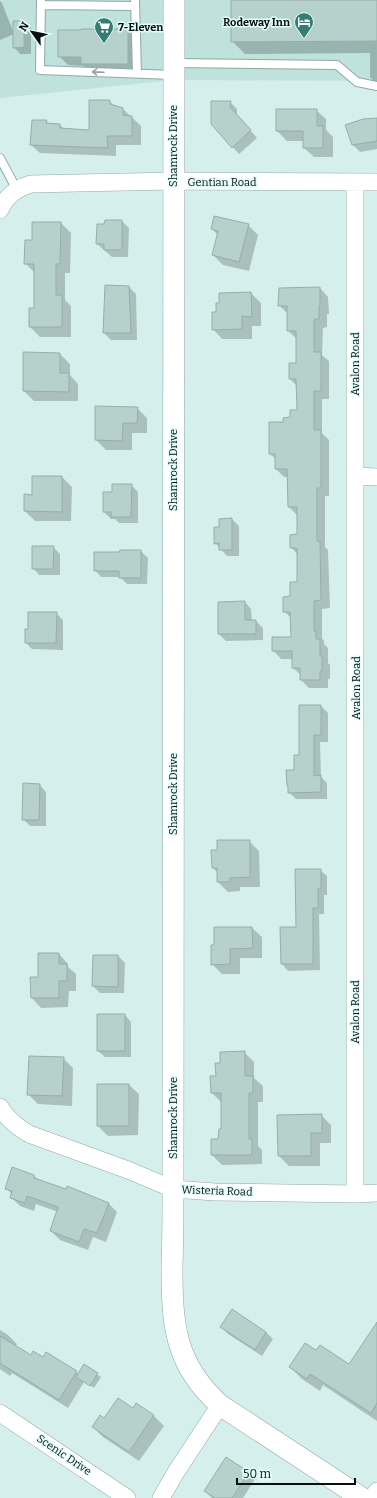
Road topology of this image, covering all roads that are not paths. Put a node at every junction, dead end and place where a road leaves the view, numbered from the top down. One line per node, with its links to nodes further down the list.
1 (174, 0): 4 (street, Shamrock Drive)
2 (41, 3): 3 (lane); 5 (lane, one-way to 2)
3 (135, 3): 5 (lane)
4 (173, 69): 5 (lane); 6 (lane); 8 (street, Shamrock Drive)
5 (136, 73)
6 (377, 86)
7 (0, 158): 11 (lane)
8 (173, 181): 9 (street, Gentian Road); 11 (street, Gentian Road); 16 (street, Shamrock Drive)
9 (355, 182): 10 (street, Gentian Road); 13 (street, Avalon Road)
10 (377, 182)
11 (17, 190): 12 (street, Gentian Road)
12 (1, 207)
13 (355, 476): 14 (street); 18 (street, Avalon Road)
14 (377, 477)
15 (2, 1110): 16 (street, Wisteria Road)
16 (173, 1189): 18 (street, Wisteria Road); 19 (street, Shamrock Drive)
17 (377, 1193): 18 (street, Wisteria Road)
18 (355, 1194)
19 (220, 1405): 23 (street); 24 (street, Shamrock Drive)
20 (0, 1413): 22 (street, Scenic Drive)
21 (377, 1491): 25 (street)
22 (128, 1498)
23 (161, 1498)
24 (362, 1498)
25 (372, 1498)

